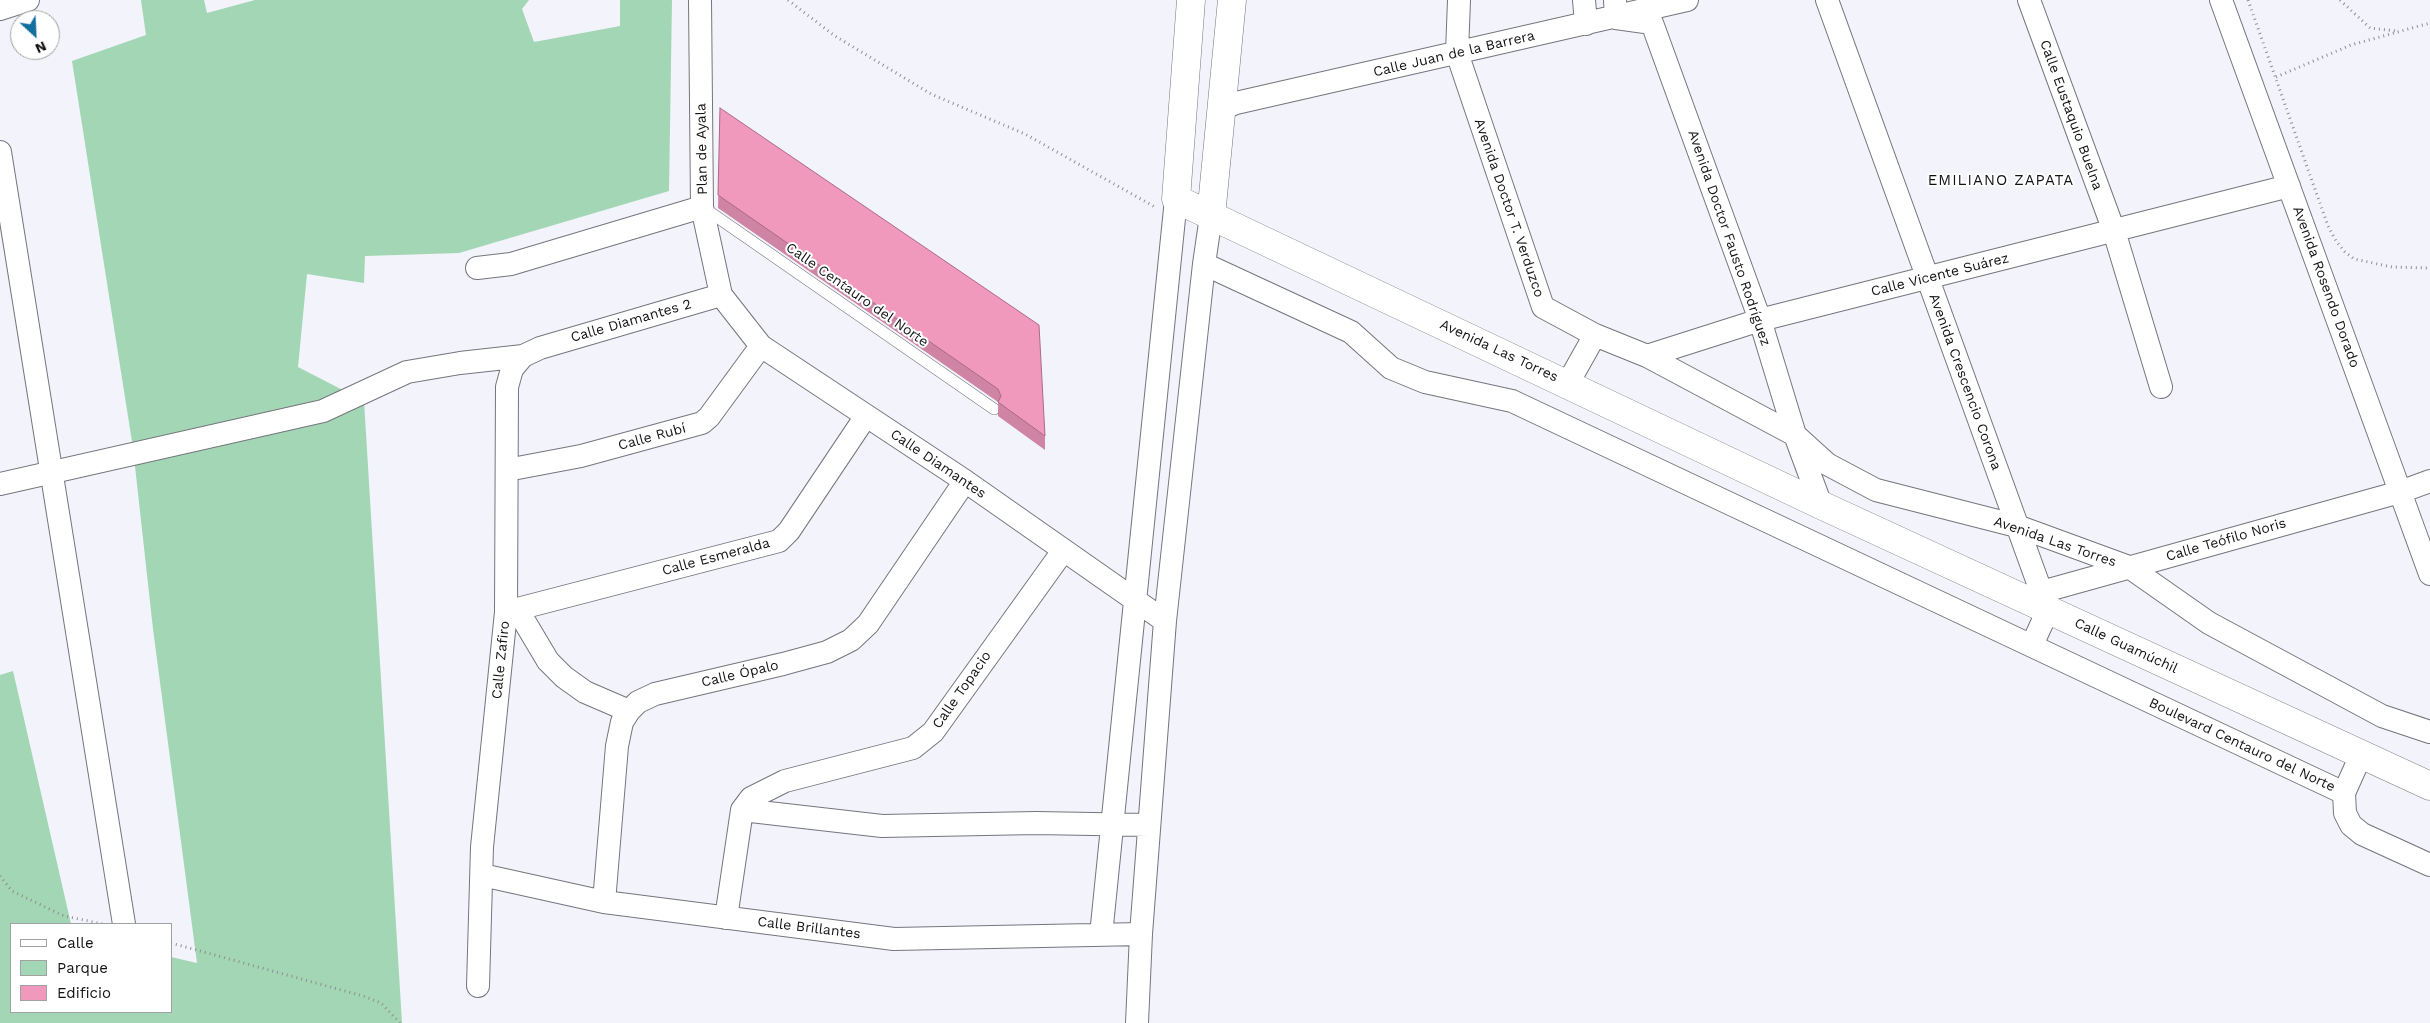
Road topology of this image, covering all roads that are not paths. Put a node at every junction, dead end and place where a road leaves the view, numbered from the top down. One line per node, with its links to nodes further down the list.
1 (28, 0): 11 (street)
2 (700, 0): 18 (street, Plan de Ayala)
3 (1191, 0): 19 (street)
4 (1232, 0): 15 (street)
5 (1459, 0): 14 (street)
6 (1584, 0): 13 (street)
7 (1687, 0): 12 (street, Calle Juan de la Barrera)
8 (1828, 0): 24 (street, Avenida Crescencio Corona)
9 (2029, 0): 21 (street, Calle Eustaquio Buelna)
10 (2221, 0): 17 (street, Avenida Rosendo Dorado)
11 (0, 9)
12 (1615, 9): 13 (street, Calle Juan de la Barrera); 26 (street, Avenida Doctor Fausto Rodríguez)
13 (1586, 24): 14 (street, Calle Juan de la Barrera)
14 (1457, 53): 15 (street, Calle Juan de la Barrera); 27 (street, Avenida Doctor T. Verduzco)
15 (1222, 109): 20 (street)
16 (0, 152): 37 (street)
17 (2289, 186): 21 (street, Calle Vicente Suárez); 41 (street, Avenida Rosendo Dorado)
18 (702, 207): 23 (street); 25 (street, Plan de Ayala); 33 (lane, Calle Centauro del Norte)
19 (1175, 208): 20 (street, Avenida Las Torres); 48 (street)
20 (1212, 216): 22 (street); 31 (street, Avenida Las Torres)
21 (2114, 231): 24 (street, Calle Vicente Suárez); 32 (street, Calle Eustaquio Buelna)
22 (1204, 264): 50 (street); 51 (street, Boulevard Centauro del Norte)
23 (477, 268)
24 (1927, 278): 26 (street, Calle Vicente Suárez); 43 (street, Avenida Crescencio Corona)
25 (721, 295): 28 (street, Calle Diamantes); 29 (street, Calle Diamantes 2)
26 (1760, 320): 30 (street, Calle Vicente Suárez); 35 (street, Avenida Doctor Fausto Rodríguez)
27 (1595, 335): 30 (street); 31 (street)
28 (761, 346): 34 (street, Calle Diamantes); 36 (street, Calle Rubí)
29 (532, 352): 36 (street, Calle Zafiro); 37 (street, Calle Diamantes 2)
30 (1647, 356): 35 (street, Avenida Las Torres)
31 (1568, 383): 42 (street, Avenida Las Torres)
32 (2161, 387)
33 (994, 409)
34 (866, 416): 38 (street, Calle Diamantes); 49 (street, Calle Esmeralda)
35 (1795, 435): 42 (street, Avenida Doctor Fausto Rodríguez); 43 (street, Avenida Las Torres)
36 (507, 470): 49 (street, Calle Zafiro)
37 (52, 474): 40 (street, Calle Diamantes 2); 64 (street)
38 (965, 481): 44 (street, Calle Diamantes); 52 (street, Calle Ópalo)
39 (2430, 481): 41 (street, Calle Teófilo Noris)
40 (0, 484)
41 (2400, 492): 45 (street, Calle Teófilo Noris); 46 (street, Avenida Rosendo Dorado)
42 (1821, 505): 47 (street, Calle Guamúchil)
43 (2017, 526): 45 (street, Avenida Las Torres); 47 (street, Avenida Crescencio Corona)
44 (1063, 551): 48 (street, Calle Diamantes); 57 (street, Calle Topacio)
45 (2129, 567): 47 (street, Calle Teófilo Noris); 53 (street, Avenida Las Torres)
46 (2430, 574)
47 (2037, 600): 51 (street); 54 (street, Calle Guamúchil)
48 (1134, 601): 50 (street, Calle Diamantes); 58 (street)
49 (511, 610): 52 (street); 61 (street, Calle Zafiro)
50 (1165, 621): 59 (street)
51 (2032, 645): 56 (street, Boulevard Centauro del Norte)
52 (629, 711): 62 (street)
53 (2430, 732)
54 (2362, 755): 55 (street, Calle Guamúchil); 56 (street)
55 (2430, 786)
56 (2344, 793): 60 (street, Boulevard Centauro del Norte)
57 (742, 810): 58 (street); 63 (street)
58 (1111, 823): 59 (street); 66 (street)
59 (1149, 825): 65 (street)
60 (2430, 865)
61 (482, 875): 62 (street, Calle Brillantes); 67 (street, Calle Zafiro)
62 (604, 902): 63 (street, Calle Brillantes)
63 (726, 918): 66 (street, Calle Brillantes)
64 (124, 923)
65 (1141, 934): 66 (street, Calle Brillantes); 68 (street)
66 (1101, 935)
67 (478, 986)
68 (1137, 1023)

